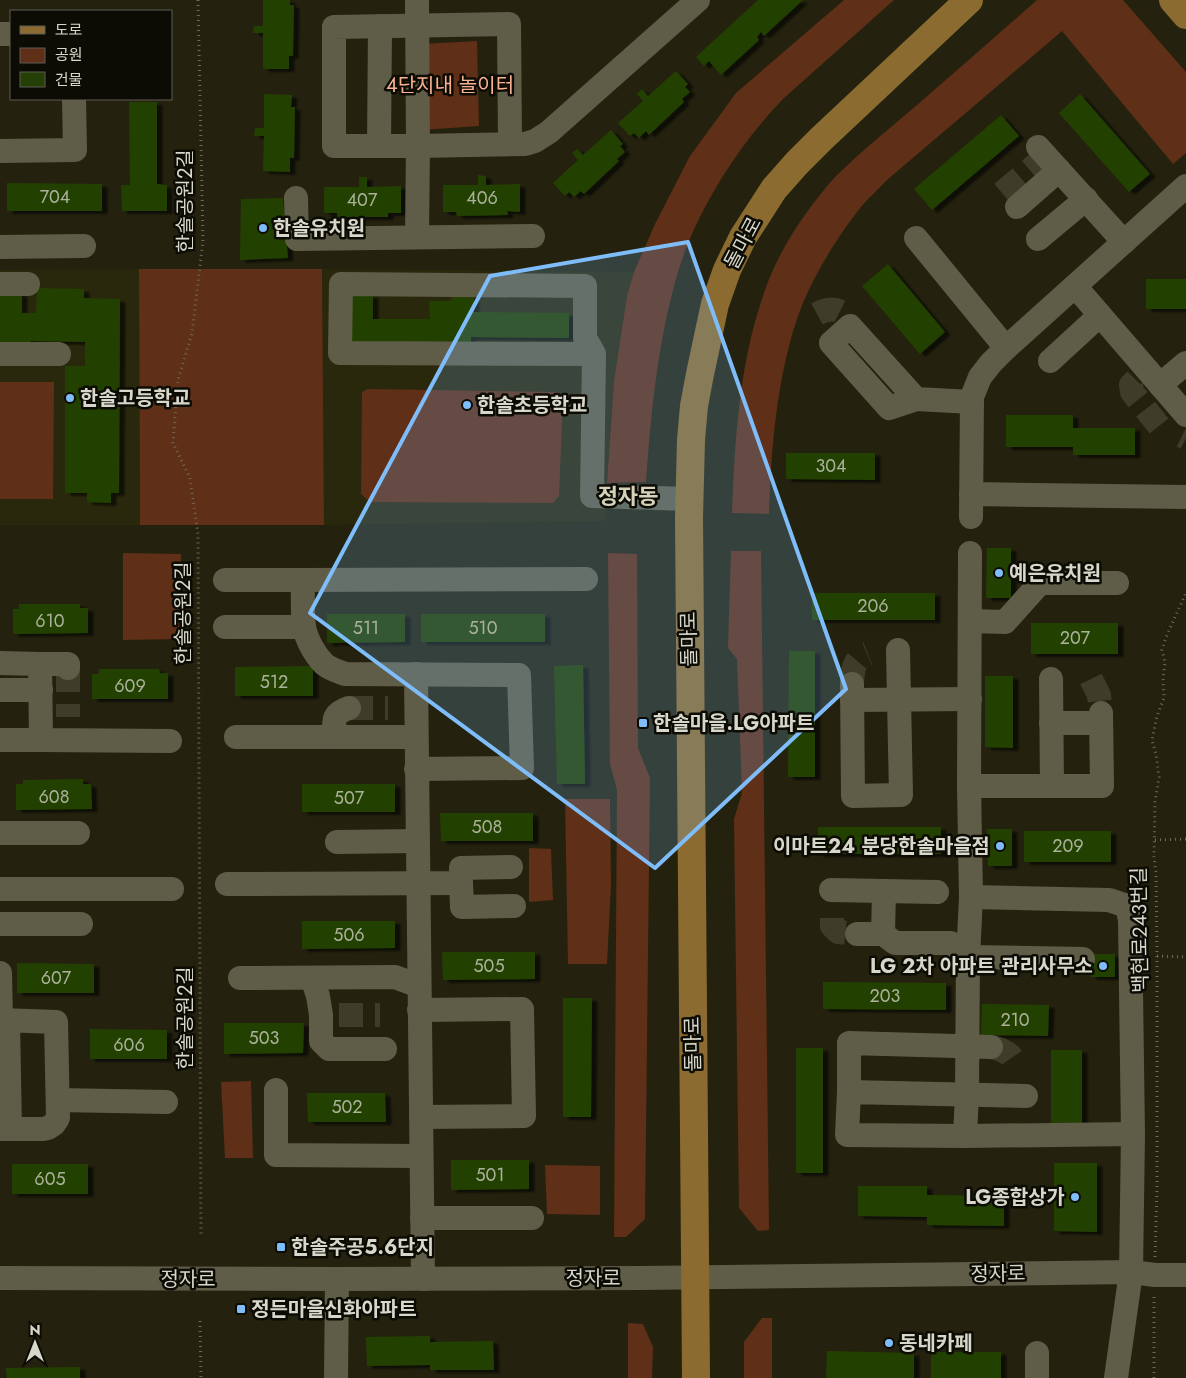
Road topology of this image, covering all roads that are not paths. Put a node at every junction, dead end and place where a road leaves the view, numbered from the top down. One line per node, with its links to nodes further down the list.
1 (417, 0): 7 (street)
2 (698, 0): 9 (street)
3 (969, 0): 39 (main road, 돌마로)
4 (1173, 0): 5 (main road)
5 (1186, 15)
6 (380, 26): 7 (street); 10 (street); 10 (street)
7 (417, 26): 9 (street); 11 (street)
8 (74, 100): 12 (street)
9 (510, 144): 11 (street)
10 (379, 146): 11 (street)
11 (418, 146): 18 (street)
12 (0, 151)
13 (1186, 186): 21 (street)
14 (296, 198): 18 (street)
15 (1086, 199): 16 (street); 20 (street); 21 (street)
16 (1016, 207)
17 (533, 236): 18 (street)
18 (418, 237)
19 (916, 238): 29 (street)
20 (1038, 239)
21 (1124, 242): 26 (street)
22 (84, 246): 23 (street)
23 (0, 247)
24 (0, 284): 25 (street)
25 (28, 284)
26 (1075, 286): 27 (street); 29 (street)
27 (1100, 315): 33 (street); 35 (street)
28 (849, 321): 36 (street)
29 (1006, 348): 36 (street)
30 (0, 354): 31 (street)
31 (60, 354)
32 (594, 354): 32 (street); 39 (street)
33 (1050, 361)
34 (1186, 363): 35 (street)
35 (1148, 378): 37 (street)
36 (972, 402): 38 (street)
37 (1186, 416)
38 (1186, 496)
39 (689, 499): 115 (main road, 돌마로)
40 (970, 554): 45 (street)
41 (586, 579): 43 (street)
42 (225, 580): 43 (street)
43 (303, 580): 47 (street)
44 (1117, 583): 45 (street)
45 (970, 621): 56 (street)
46 (225, 627): 47 (street)
47 (304, 627): 52 (street)
48 (898, 650): 57 (street)
49 (0, 663): 50 (street)
50 (40, 664): 51 (street); 55 (street)
51 (68, 668)
52 (416, 674): 62 (street); 66 (street)
53 (1051, 679): 59 (street)
54 (0, 690): 55 (street)
55 (41, 690): 64 (street)
56 (970, 699): 57 (street); 67 (street)
57 (900, 700): 57 (street)
58 (349, 708): 61 (street)
59 (1051, 723): 68 (street); 68 (street)
60 (236, 737): 61 (street)
61 (334, 737): 62 (street)
62 (416, 737): 66 (street)
63 (0, 740): 64 (street)
64 (41, 740): 65 (street)
65 (170, 741)
66 (416, 769): 71 (street)
67 (969, 786): 68 (street); 82 (street)
68 (1052, 786)
69 (0, 833): 70 (street)
70 (78, 833)
71 (417, 841): 72 (street); 74 (street)
72 (337, 842)
73 (511, 867): 75 (street)
74 (418, 883): 75 (street); 76 (street); 93 (street)
75 (461, 883): 83 (street)
76 (227, 884)
77 (0, 889): 78 (street)
78 (172, 889)
79 (831, 890): 80 (street)
80 (884, 891): 81 (street); 87 (street)
81 (937, 892)
82 (971, 897): 88 (street); 108 (street)
83 (514, 906)
84 (0, 924): 85 (street)
85 (82, 924)
86 (857, 934): 87 (street)
87 (883, 934): 88 (street)
88 (968, 957): 89 (street); 96 (street)
89 (1083, 959)
90 (0, 973): 95 (street)
91 (240, 978): 92 (street)
92 (312, 978): 93 (street); 98 (street)
93 (419, 986): 94 (street)
94 (420, 1010): 106 (street); 106 (street)
95 (3, 1020): 99 (street); 104 (street)
96 (968, 1046): 97 (street); 101 (street); 102 (street)
97 (991, 1047)
98 (385, 1049)
99 (4, 1050): 107 (street)
100 (276, 1090): 110 (street)
101 (849, 1092): 102 (street); 109 (street)
102 (967, 1094): 103 (street); 109 (street)
103 (1026, 1096)
104 (58, 1100): 105 (street); 107 (street)
105 (166, 1102)
106 (421, 1117): 110 (street)
107 (5, 1129)
108 (1133, 1134): 109 (street); 113 (street)
109 (965, 1136)
110 (421, 1156): 111 (street)
111 (422, 1218): 112 (street); 118 (street)
112 (532, 1218)
113 (1130, 1272): 114 (street, 정자로); 115 (street, 정자로); 123 (street)
114 (1186, 1275)
115 (695, 1277): 118 (street, 정자로); 121 (main road, 돌마로)
116 (0, 1278): 117 (street, 정자로)
117 (337, 1279): 118 (street, 정자로); 120 (street)
118 (423, 1279)
119 (1037, 1353): 122 (street)
120 (336, 1378)
121 (696, 1378)
122 (1036, 1378)
123 (1116, 1378)

